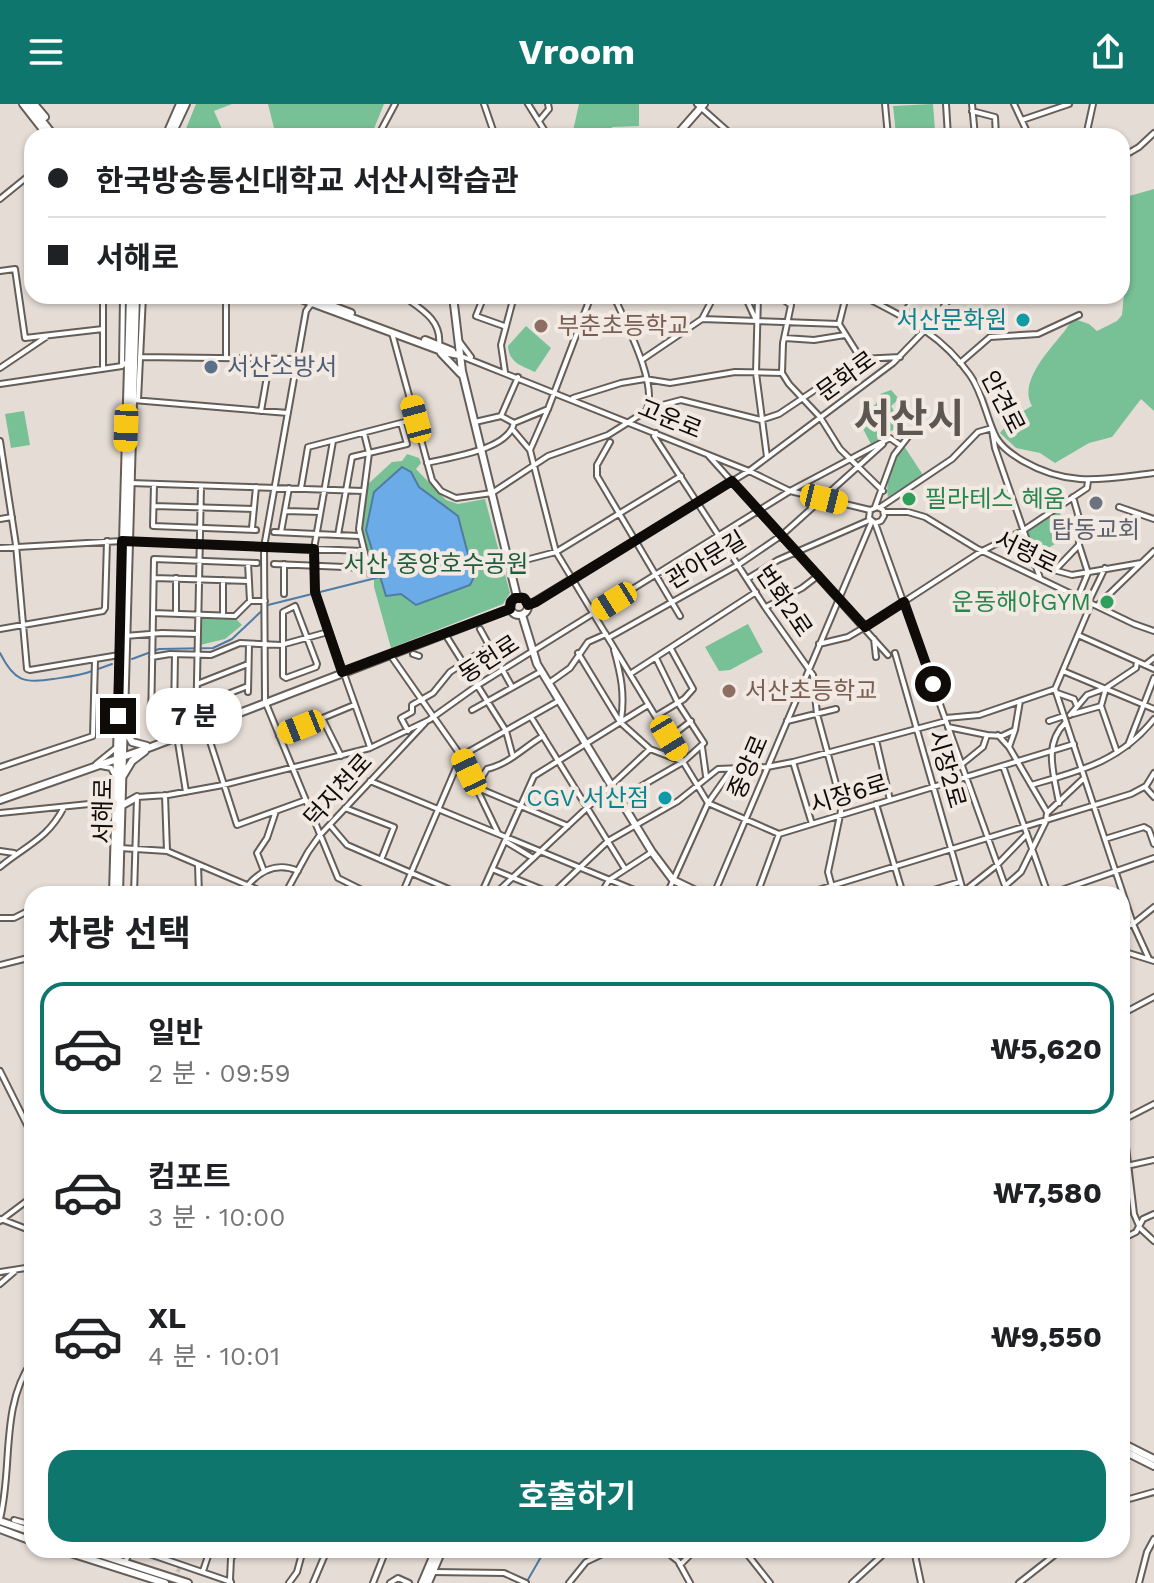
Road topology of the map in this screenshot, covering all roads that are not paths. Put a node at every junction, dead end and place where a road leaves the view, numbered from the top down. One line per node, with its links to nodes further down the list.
1 (29, 104): 17 (main road); 18 (main road)
2 (183, 104): 19 (main road)
3 (395, 104): 20 (street)
4 (484, 104): 21 (street)
5 (528, 104): 16 (street)
6 (548, 104): 16 (street)
7 (885, 104): 25 (street)
8 (946, 104): 26 (street)
9 (972, 104): 14 (street)
10 (1014, 104): 15 (street)
11 (1069, 104): 15 (street)
12 (1093, 104): 30 (street)
13 (700, 106): 23 (main road); 24 (street)
14 (972, 111): 27 (street); 28 (street)
15 (1022, 120): 29 (street)
16 (539, 121): 22 (street)
17 (43, 128)
18 (50, 128)
19 (172, 128)
20 (382, 128)
21 (492, 128)
22 (543, 128)
23 (682, 128)
24 (724, 128)
25 (887, 128)
26 (948, 128)
27 (974, 128)
28 (996, 128)
29 (1026, 128)
30 (1088, 128)
31 (1154, 133): 32 (street)
32 (1130, 152)
33 (24, 180): 34 (street)
34 (0, 199)
35 (0, 271): 70 (street)
36 (103, 304): 66 (street)
37 (123, 304): 88 (street)
38 (132, 304): 88 (main road, 서해로)
39 (133, 304): 101 (main road, 서해로)
40 (142, 304): 79 (street)
41 (226, 304): 81 (street)
42 (309, 304): 83 (street)
43 (326, 304): 68 (main road, 고운로)
44 (327, 304): 74 (main road, 고운로)
45 (415, 304): 74 (street)
46 (454, 304): 71 (main road)
47 (481, 304): 65 (street)
48 (511, 304): 65 (street)
49 (588, 304): 98 (street)
50 (617, 304): 85 (street)
51 (710, 304): 61 (street)
52 (749, 304): 62 (street)
53 (757, 304): 62 (street)
54 (790, 304): 63 (street)
55 (844, 304): 64 (street)
56 (878, 304): 60 (street, 안견로)
57 (911, 304): 60 (street)
58 (946, 304): 67 (street, 문화로)
59 (1079, 315): 76 (street)
60 (901, 316): 67 (street, 안견로)
61 (702, 319): 62 (street); 85 (street)
62 (756, 320): 63 (street); 93 (street)
63 (789, 322): 64 (street); 72 (street)
64 (839, 324): 69 (street)
65 (504, 326): 91 (street)
66 (103, 329): 70 (street); 90 (street)
67 (926, 329): 78 (street, 안견로); 80 (street, 문화로)
68 (392, 332): 73 (main road, 고운로); 75 (street)
69 (845, 335): 72 (street); 86 (street)
70 (48, 336): 89 (street)
71 (457, 338): 74 (main road); 77 (main road); 84 (street)
72 (785, 338): 94 (street)
73 (410, 339): 74 (main road, 고운로); 75 (street)
74 (439, 348): 77 (main road, 고운로); 92 (main road)
75 (399, 353): 110 (street)
76 (969, 354): 78 (street); 87 (street)
77 (459, 355): 84 (street, 고운로); 92 (main road)
78 (954, 356): 87 (street, 안견로)
79 (140, 357): 81 (street); 101 (street)
80 (900, 357): 86 (street); 109 (street, 문화로)
81 (226, 358): 82 (street)
82 (270, 359): 83 (street); 103 (street)
83 (297, 359): 106 (street)
84 (473, 359): 91 (street, 고운로); 92 (street)
85 (643, 359): 96 (street)
86 (861, 359): 100 (street)
87 (960, 363): 105 (street, 안견로)
88 (126, 366): 90 (street); 181 (main road, 서해로)
89 (0, 368)
90 (103, 369): 97 (street)
91 (505, 372): 95 (street, 고운로)
92 (462, 373): 113 (main road)
93 (756, 373): 94 (street); 96 (street); 111 (street)
94 (782, 373): 100 (street)
95 (518, 377): 98 (street, 고운로); 107 (street)
96 (645, 379): 99 (street); 104 (street)
97 (0, 384)
98 (554, 392): 99 (street, 고운로); 102 (street)
99 (570, 398): 108 (street, 고운로)
100 (803, 399): 109 (street); 111 (street)
101 (136, 400): 103 (street); 142 (main road, 서해로)
102 (548, 409): 115 (street); 129 (street)
103 (261, 411): 106 (street)
104 (646, 411): 111 (street); 112 (street)
105 (986, 411): 116 (street, 안견로); 119 (street)
106 (288, 413): 146 (street)
107 (501, 416): 113 (street); 115 (street)
108 (614, 416): 112 (street, 고운로); 118 (street)
109 (820, 417): 132 (street, 문화로); 133 (street)
110 (416, 419): 114 (street); 134 (street)
111 (761, 420): 132 (street)
112 (627, 421): 118 (street); 122 (street, 고운로)
113 (474, 422): 128 (main road)
114 (401, 423): 120 (street); 130 (street)
115 (514, 423): 117 (street)
116 (992, 428): 119 (street); 141 (street, 안견로); 172 (street)
117 (513, 430): 128 (street); 129 (street)
118 (614, 431): 135 (street)
119 (980, 431): 162 (street)
120 (364, 433): 125 (street); 130 (street)
121 (911, 433): 127 (street)
122 (655, 435): 131 (street, 고운로); 139 (street, 번화2로)
123 (888, 439): 127 (street); 133 (street); 136 (street, 관아문길)
124 (0, 441): 167 (street)
125 (333, 441): 148 (street); 149 (street)
126 (610, 442): 166 (street)
127 (900, 445): 153 (street)
128 (481, 450): 134 (street); 154 (main road)
129 (530, 450): 135 (street)
130 (369, 453): 150 (street); 151 (street)
131 (706, 453): 137 (street, 고운로); 140 (street)
132 (767, 457): 137 (street, 문화로)
133 (850, 459): 136 (street); 152 (street, 동헌로)
134 (427, 463): 154 (street)
135 (533, 465): 154 (street); 192 (street)
136 (858, 467): 153 (street); 156 (street, 관아문길)
137 (749, 471): 140 (street, 문화로); 152 (street, 고운로)
138 (1154, 473): 141 (street, 안견로)
139 (681, 476): 157 (street, 번화2로); 166 (street)
140 (732, 481): 157 (street, 문화로); 163 (street)
141 (1088, 481): 155 (street)
142 (130, 483): 143 (street); 181 (main road, 서해로)
143 (154, 484): 144 (street); 158 (street)
144 (201, 486): 145 (street); 159 (street)
145 (256, 487): 146 (street); 161 (street)
146 (275, 488): 147 (street); 186 (street)
147 (289, 488): 148 (street); 164 (street)
148 (301, 488): 149 (street)
149 (324, 489): 150 (street); 165 (street)
150 (346, 490): 151 (street); 176 (street)
151 (363, 491): 179 (street)
152 (790, 491): 156 (street, 고운로); 163 (street, 동헌로)
153 (883, 491): 162 (street)
154 (492, 493): 200 (main road)
155 (1073, 497): 172 (street); 185 (street)
156 (824, 499): 162 (street, 고운로); 178 (street, 관아문길)
157 (698, 502): 177 (street, 번화2로); 182 (street, 문화로)
158 (154, 506): 159 (street); 171 (street)
159 (200, 507): 161 (street); 171 (street)
160 (1119, 507): 169 (street)
161 (254, 509): 171 (street)
162 (877, 509): 170 (street); 170 (street); 190 (street, 서령로)
163 (759, 510): 177 (street, 동헌로); 178 (street)
164 (285, 511): 165 (street); 174 (street)
165 (320, 512): 175 (street)
166 (619, 514): 182 (street); 192 (street)
167 (12, 517): 168 (street); 184 (street)
168 (0, 519)
169 (1154, 519)
170 (872, 521): 193 (street); 222 (street, 중앙로); 227 (street)
171 (200, 528): 183 (street)
172 (1024, 530): 190 (street); 203 (street)
173 (274, 532): 174 (street)
174 (281, 532): 175 (street)
175 (316, 534): 176 (street); 188 (street)
176 (338, 535): 179 (street)
177 (719, 535): 202 (street, 번화2로); 209 (street, 동헌로)
178 (782, 535): 193 (street); 202 (street, 관아문길)
179 (359, 536): 189 (street)
180 (107, 541): 181 (street); 184 (street); 239 (street)
181 (125, 541): 183 (street); 249 (main road, 서해로); 264 (main road, 서해로)
182 (635, 541): 209 (street); 214 (street, 문화로)
183 (200, 544): 186 (street); 194 (street)
184 (16, 545): 187 (street); 239 (street)
185 (1079, 545): 206 (street); 207 (street)
186 (264, 547): 188 (street); 225 (street)
187 (0, 548)
188 (314, 549): 189 (street); 201 (street)
189 (363, 551): 204 (street)
190 (982, 551): 216 (street, 서령로); 227 (street)
191 (1154, 551): 197 (street)
192 (556, 552): 200 (street); 214 (street)
193 (797, 552): 210 (street); 215 (street)
194 (199, 560): 195 (street); 211 (street); 213 (street)
195 (248, 563): 196 (street); 218 (street)
196 (257, 563)
197 (1141, 563): 205 (street); 228 (street)
198 (274, 564): 199 (street)
199 (284, 564): 201 (street); 220 (street)
200 (510, 564): 221 (main road)
201 (314, 565): 204 (street); 244 (street)
202 (738, 565): 215 (street, 번화2로); 226 (street, 관아문길)
203 (1035, 565): 206 (street); 216 (street)
204 (368, 568): 208 (street)
205 (1105, 568): 207 (street); 228 (street)
206 (1056, 570): 207 (street)
207 (1088, 573): 223 (street)
208 (370, 574)
209 (655, 575): 226 (street); 234 (street, 동헌로)
210 (819, 575): 222 (street); 230 (street)
211 (154, 578): 212 (street); 232 (street)
212 (176, 578): 213 (street); 233 (street)
213 (199, 579): 217 (street); 235 (street)
214 (572, 579): 229 (street, 문화로); 234 (street)
215 (747, 579): 219 (street, 번화2로)
216 (1040, 579): 223 (street, 서령로)
217 (223, 580): 218 (street); 236 (street)
218 (249, 581): 224 (street)
219 (756, 592): 230 (street, 번화2로); 259 (street)
220 (284, 594)
221 (517, 597): 229 (main road); 231 (main road)
222 (839, 597): 240 (street); 255 (street, 중앙로)
223 (1078, 597): 228 (street, 서령로)
224 (250, 601): 225 (street); 236 (street)
225 (265, 601): 256 (street)
226 (671, 602): 238 (street); 250 (street, 관아문길)
227 (904, 602): 240 (street); 322 (street)
228 (1092, 604): 243 (street, 서령로); 248 (street)
229 (528, 605): 237 (main road)
230 (765, 607): 277 (street, 번화2로)
231 (510, 609): 237 (main road); 245 (main road)
232 (153, 613): 233 (street); 247 (street)
233 (176, 614): 235 (street)
234 (593, 614): 250 (street); 260 (street, 동헌로)
235 (198, 615): 236 (street); 246 (street)
236 (223, 615)
237 (522, 615): 260 (main road)
238 (680, 616)
239 (23, 625): 241 (street); 272 (street)
240 (865, 627): 252 (street); 255 (street)
241 (0, 629)
242 (480, 629): 258 (street)
243 (1154, 631)
244 (328, 632): 251 (street); 281 (street)
245 (445, 633): 263 (main road); 274 (street)
246 (198, 634): 247 (street); 266 (street)
247 (153, 635): 249 (street); 268 (street)
248 (1078, 635): 273 (street); 280 (street)
249 (125, 636): 320 (main road, 서해로)
250 (607, 636): 254 (street); 261 (street, 관아문길)
251 (308, 637): 257 (street); 257 (street); 257 (street)
252 (873, 637): 267 (street); 269 (street)
253 (249, 644): 256 (street); 266 (street); 275 (street)
254 (612, 644): 283 (street); 321 (street)
255 (819, 644): 277 (street, 중앙로)
256 (265, 645): 257 (street); 289 (street)
257 (283, 645)
258 (488, 647): 274 (street); 282 (street)
259 (671, 648): 270 (street); 298 (street)
260 (532, 652): 279 (main road); 282 (street, 동헌로)
261 (578, 653): 285 (street, 관아문길); 321 (street)
262 (895, 653): 325 (street, 시장2로)
263 (390, 654): 281 (main road); 293 (street)
264 (119, 655): 272 (street); 339 (main road, 서해로)
265 (175, 655): 266 (street); 268 (street); 309 (street)
266 (198, 655): 286 (street)
267 (888, 655)
268 (152, 657): 309 (street)
269 (876, 657)
270 (656, 658): 283 (street); 298 (street)
271 (1154, 658): 276 (street)
272 (96, 662): 358 (street)
273 (1137, 662): 276 (street); 290 (street)
274 (464, 663): 287 (street); 293 (street)
275 (248, 664): 286 (street); 302 (street)
276 (1145, 665): 278 (street)
277 (808, 669): 308 (street); 318 (street, 중앙로)
278 (1154, 669)
279 (542, 671): 285 (main road); 288 (street)
280 (1063, 671): 290 (street); 291 (street)
281 (342, 672): 292 (main road); 299 (street)
282 (503, 672): 287 (street, 동헌로); 288 (street)
283 (630, 674): 300 (street)
284 (1154, 678): 301 (street)
285 (549, 683): 295 (main road)
286 (197, 684): 302 (street)
287 (478, 685): 294 (street); 310 (street, 동헌로)
288 (512, 687): 294 (street)
289 (265, 688): 292 (street); 296 (street)
290 (1106, 688): 301 (street); 303 (street); 304 (street)
291 (1056, 691): 297 (street); 303 (street); 314 (street)
292 (278, 696): 296 (main road)
293 (423, 699): 310 (street); 327 (street)
294 (487, 700): 307 (street); 328 (street)
295 (560, 700): 312 (street); 336 (main road)
296 (265, 701): 323 (main road); 332 (street)
297 (1020, 701): 322 (street); 326 (street)
298 (678, 703): 311 (street); 317 (street)
299 (354, 705): 313 (street); 343 (street)
300 (648, 705): 311 (street); 321 (street)
301 (1144, 705): 306 (street); 338 (street)
302 (197, 706): 309 (street); 324 (street)
303 (1077, 706): 314 (street)
304 (1101, 706): 314 (street); 346 (street)
305 (836, 709): 308 (street)
306 (1154, 709)
307 (472, 710)
308 (817, 714): 318 (street); 347 (street)
309 (174, 715)
310 (435, 715): 316 (street, 동헌로); 349 (street)
311 (656, 716): 334 (street)
312 (531, 717): 328 (street); 333 (street)
313 (322, 718): 332 (street); 348 (street)
314 (1067, 718): 319 (street); 337 (street); 345 (street)
315 (1154, 719): 338 (street)
316 (429, 720): 327 (street, 동헌로); 370 (street, 덕지천로)
317 (691, 721): 334 (street); 341 (street)
318 (787, 721): 359 (street, 중앙로)
319 (1049, 721)
320 (122, 722): 340 (main road); 351 (main road, 서해로)
321 (620, 722): 336 (street); 344 (street)
322 (946, 722): 325 (street); 329 (street); 356 (street)
323 (205, 725): 324 (main road); 371 (street)
324 (196, 729): 331 (main road)
325 (917, 729): 335 (street); 376 (street, 시장2로)
326 (1015, 730): 330 (street); 342 (street)
327 (408, 731): 343 (street, 동헌로)
328 (506, 731): 349 (street); 350 (street)
329 (987, 735): 330 (street); 356 (street)
330 (998, 735): 342 (street)
331 (177, 736): 340 (main road); 379 (street)
332 (279, 736): 361 (street)
333 (543, 736): 350 (street); 352 (street)
334 (669, 738): 354 (street)
335 (876, 740): 347 (street); 386 (street)
336 (585, 743): 352 (street); 373 (main road)
337 (1074, 744): 345 (street, 시장6로); 363 (street)
338 (1128, 745): 346 (street)
339 (117, 747): 351 (main road, 서해로); 360 (street)
340 (151, 747): 351 (main road); 369 (main road)
341 (702, 747): 354 (street); 365 (street)
342 (1009, 747): 353 (street)
343 (370, 748): 348 (street, 동헌로)
344 (650, 749): 354 (street); 373 (street)
345 (1052, 751): 353 (street, 시장6로); 367 (street)
346 (1117, 752): 363 (street)
347 (828, 753): 355 (street); 402 (street)
348 (341, 756): 361 (street, 동헌로)
349 (461, 756): 375 (street); 397 (street)
350 (513, 757): 375 (street)
351 (119, 758): 360 (main road); 369 (main road, 서해로)
352 (557, 760): 393 (street); 396 (street)
353 (1018, 761): 357 (street, 시장6로); 372 (street)
354 (683, 762): 374 (street); 383 (street)
355 (793, 762): 359 (street); 406 (street)
356 (962, 765): 366 (street)
357 (1003, 766): 366 (street, 시장6로); 410 (street)
358 (0, 767)
359 (767, 767): 362 (street); 403 (street, 중앙로)
360 (91, 768): 369 (street); 384 (main road)
361 (293, 768): 371 (street, 동헌로); 385 (street)
362 (732, 768): 365 (street); 388 (street)
363 (1082, 770): 367 (street); 368 (street)
364 (1154, 773): 377 (street)
365 (706, 777): 374 (street)
366 (966, 777): 376 (street, 시장6로); 417 (street)
367 (1055, 778): 372 (street); 389 (street)
368 (1085, 778): 389 (street); 394 (street)
369 (119, 780): 378 (main road, 서해로)
370 (370, 781): 395 (street, 덕지천로); 397 (street)
371 (223, 785): 379 (street, 동헌로); 398 (street)
372 (1031, 785): 401 (street)
373 (611, 786): 383 (main road); 396 (street)
374 (698, 786): 388 (street); 405 (street)
375 (476, 787): 393 (street); 412 (street)
376 (933, 787): 386 (street, 시장6로); 423 (street, 시장2로)
377 (1145, 787): 381 (street); 394 (street)
378 (118, 791): 382 (main road); 387 (main road); 391 (main road, 서해로); 400 (main road, 서해로)
379 (186, 792): 380 (street, 동헌로)
380 (165, 795): 382 (street, 동헌로); 425 (street)
381 (1153, 796)
382 (137, 797): 391 (main road); 422 (street)
383 (619, 799): 405 (main road)
384 (0, 800)
385 (306, 800): 398 (street); 414 (street)
386 (890, 800): 390 (street, 시장6로)
387 (99, 803): 392 (street, 서해로); 400 (main road)
388 (708, 803): 403 (street); 446 (street)
389 (1059, 803): 401 (street)
390 (876, 804): 402 (street, 시장6로); 437 (street)
391 (121, 806): 421 (main road, 서해로)
392 (64, 807): 399 (street, 서해로); 429 (street)
393 (520, 807): 409 (street); 416 (street)
394 (1094, 807): 404 (street); 418 (street)
395 (345, 808): 407 (street, 덕지천로); 432 (street)
396 (587, 808): 409 (street); 419 (street)
397 (438, 809): 412 (street); 443 (street)
398 (276, 811): 441 (street)
399 (0, 813)
400 (115, 813): 449 (main road, 서해로)
401 (1047, 813): 404 (street)
402 (841, 815): 406 (street, 시장6로); 467 (street)
403 (745, 818): 413 (street); 465 (street, 중앙로)
404 (1046, 821): 410 (street); 428 (street)
405 (634, 824): 419 (street); 427 (main road)
406 (812, 824): 413 (street, 시장6로)
407 (330, 825): 414 (street, 덕지천로); 432 (street)
408 (1154, 825): 411 (street)
409 (568, 826): 426 (street)
410 (1026, 827): 415 (street); 417 (street)
411 (1146, 828): 418 (street); 420 (street)
412 (499, 834): 416 (street)
413 (779, 834): 466 (street)
414 (320, 835): 442 (street, 덕지천로); 454 (street)
415 (1026, 835): 428 (street); 434 (street)
416 (506, 839): 426 (street); 430 (street); 438 (street)
417 (988, 839): 423 (street); 434 (street)
418 (1105, 839): 440 (street)
419 (608, 841): 436 (street); 439 (street)
420 (1154, 844)
421 (120, 848): 422 (street); 450 (main road, 서해로)
422 (135, 849): 425 (street); 451 (street)
423 (951, 850): 437 (street); 447 (street, 시장2로)
424 (0, 851): 429 (street)
425 (167, 851): 433 (street)
426 (540, 851): 430 (street); 436 (street)
427 (652, 852): 439 (street); 446 (main road)
428 (1032, 852): 472 (street); 473 (street)
429 (14, 853): 435 (street)
430 (533, 858): 444 (street)
431 (1154, 858): 440 (street)
432 (381, 860): 443 (street)
433 (198, 865): 448 (street); 452 (street)
434 (997, 865): 471 (street); 472 (street)
435 (0, 867)
436 (579, 867): 445 (street); 460 (street)
437 (895, 867): 467 (street); 468 (street)
438 (492, 869): 444 (street); 457 (street)
439 (625, 869): 445 (street)
440 (1115, 870): 474 (street); 475 (street)
441 (264, 871): 442 (street); 448 (street)
442 (298, 871): 453 (street, 덕지천로)
443 (410, 873): 455 (street); 456 (street)
444 (512, 877): 458 (street); 459 (street)
445 (609, 880): 461 (street); 462 (street)
446 (673, 880): 463 (street); 464 (main road)
447 (960, 882): 469 (street); 470 (street, 시장2로)
448 (248, 885)
449 (116, 886)
450 (117, 886)
451 (134, 886)
452 (199, 886)
453 (290, 886)
454 (352, 886)
455 (405, 886)
456 (441, 886)
457 (485, 886)
458 (503, 886)
459 (533, 886)
460 (560, 886)
461 (606, 886)
462 (624, 886)
463 (670, 886)
464 (685, 886)
465 (717, 886)
466 (760, 886)
467 (831, 886)
468 (901, 886)
469 (947, 886)
470 (961, 886)
471 (972, 886)
472 (1005, 886)
473 (1046, 886)
474 (1071, 886)
475 (1120, 886)
476 (1154, 907): 480 (street)
477 (24, 913): 479 (street)
478 (1130, 915): 480 (street)
479 (0, 918)
480 (1133, 924): 481 (street); 485 (street)
481 (1130, 925)
482 (1154, 951): 485 (street)
483 (1130, 953): 485 (street)
484 (24, 959): 486 (street)
485 (1150, 959)
486 (0, 965)
487 (1154, 997): 488 (street)
488 (1130, 1010)
489 (0, 1071): 492 (street)
490 (1154, 1104): 491 (street)
491 (1130, 1113)
492 (24, 1119)
493 (1154, 1160): 494 (street)
494 (1130, 1165)
495 (1130, 1194): 499 (street)
496 (24, 1203): 498 (street)
497 (1154, 1214): 499 (street)
498 (0, 1220): 500 (street)
499 (1139, 1226): 501 (street); 502 (street)
500 (24, 1228)
501 (1130, 1235)
502 (1154, 1241)
503 (24, 1268): 504 (street)
504 (16, 1270): 505 (street); 506 (street)
505 (0, 1272)
506 (0, 1284)
507 (24, 1376): 509 (street)
508 (0, 1435): 509 (street)
509 (7, 1438): 516 (street)
510 (1130, 1447): 512 (main road)
511 (1130, 1454): 513 (main road)
512 (1154, 1459)
513 (1154, 1466)
514 (1154, 1492): 515 (street)
515 (1130, 1499)
516 (0, 1520): 520 (main road)
517 (14, 1520): 518 (street)
518 (24, 1523)
519 (0, 1529): 521 (main road)
520 (24, 1529)
521 (24, 1538)
522 (1154, 1539): 561 (street)
523 (92, 1558): 542 (main road)
524 (104, 1558): 542 (main road)
525 (126, 1558): 542 (street)
526 (162, 1558): 543 (street)
527 (207, 1558): 543 (street)
528 (231, 1558): 545 (street)
529 (301, 1558): 549 (street)
530 (324, 1558): 550 (street)
531 (383, 1558): 551 (street)
532 (436, 1558): 554 (main road)
533 (437, 1558): 544 (main road)
534 (594, 1558): 555 (street)
535 (673, 1558): 541 (street)
536 (687, 1558): 541 (street)
537 (749, 1558): 557 (street)
538 (879, 1558): 558 (street)
539 (916, 1558): 559 (street)
540 (1051, 1558): 560 (street)
541 (680, 1565): 556 (street)
542 (123, 1566): 547 (main road); 548 (main road)
543 (203, 1572): 545 (street)
544 (433, 1572): 546 (street); 554 (main road)
545 (231, 1582)
546 (524, 1582)
547 (165, 1583)
548 (188, 1583)
549 (289, 1583)
550 (313, 1583)
551 (373, 1583)
552 (390, 1583): 553 (street)
553 (409, 1583)
554 (425, 1583)
555 (569, 1583)
556 (690, 1583)
557 (770, 1583)
558 (852, 1583)
559 (921, 1583)
560 (1019, 1583)
561 (1139, 1583)

